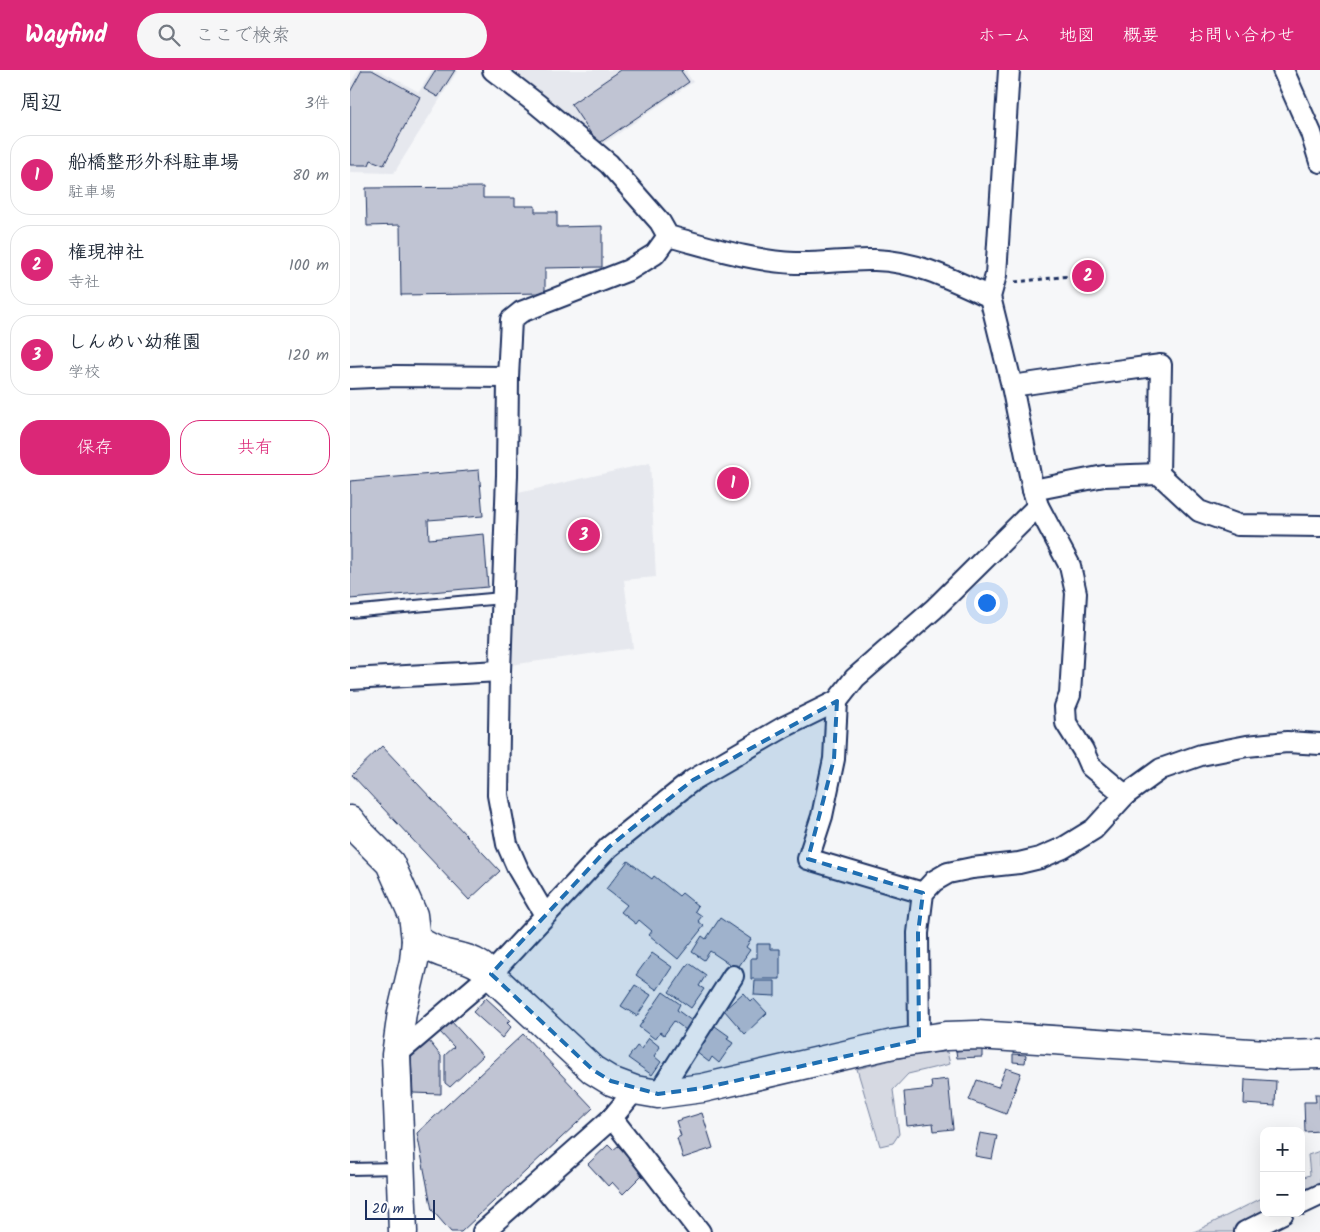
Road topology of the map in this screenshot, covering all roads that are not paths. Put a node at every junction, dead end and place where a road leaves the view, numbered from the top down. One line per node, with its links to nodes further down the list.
1 (493, 70): 5 (street)
2 (1009, 70): 6 (street)
3 (1284, 70): 4 (street)
4 (1320, 162)
5 (668, 236): 6 (street); 7 (street)
6 (992, 290): 9 (street)
7 (508, 377): 8 (street); 13 (street)
8 (350, 378)
9 (1012, 386): 10 (street); 11 (street)
10 (1159, 474): 11 (street); 12 (street)
11 (1036, 498): 17 (street); 19 (street)
12 (1320, 526)
13 (502, 598): 14 (lane); 15 (street)
14 (350, 612)
15 (500, 671): 16 (street); 22 (street)
16 (350, 679)
17 (837, 701): 21 (street); 22 (street)
18 (1320, 744): 19 (street)
19 (1125, 795): 21 (street)
20 (354, 831): 23 (street)
21 (923, 894): 26 (street)
22 (545, 915): 24 (street)
23 (416, 940): 24 (street); 28 (street)
24 (491, 974): 28 (street); 29 (street)
25 (733, 976): 29 (street)
26 (919, 1040): 27 (street); 29 (street)
27 (1319, 1054)
28 (396, 1055): 31 (street)
29 (647, 1092): 30 (street)
30 (612, 1118): 37 (street); 38 (street)
31 (400, 1168): 32 (lane); 36 (street)
32 (350, 1169)
33 (1320, 1195): 34 (street)
34 (1305, 1202)
35 (1275, 1217): 39 (street)
36 (403, 1232)
37 (483, 1232)
38 (700, 1232)
39 (1245, 1232)

